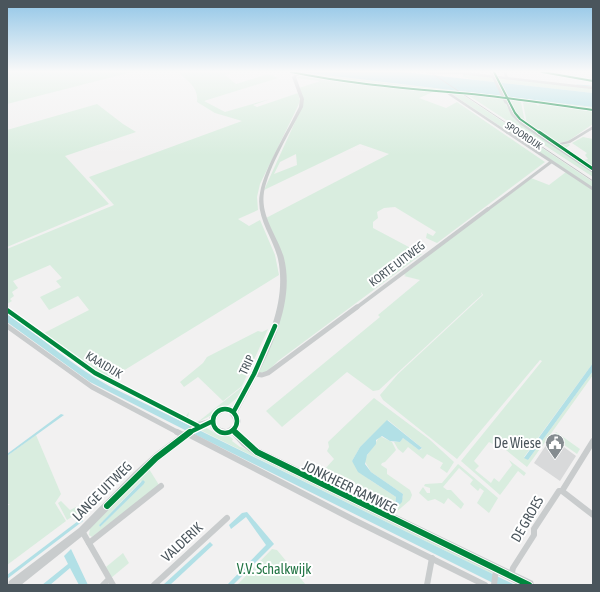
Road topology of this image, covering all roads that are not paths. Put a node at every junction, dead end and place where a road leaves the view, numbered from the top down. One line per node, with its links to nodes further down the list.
1 (302, 100): 13 (street, TRIP)
2 (458, 100): 8 (street, SPOORDIJK)
3 (505, 100): 7 (street, bridge)
4 (516, 100): 5 (street)
5 (593, 110)
6 (593, 127): 7 (street)
7 (553, 145): 9 (street)
8 (551, 162): 10 (street, SPOORDIJK); 13 (street, KORTE UITWEG)
9 (593, 172)
10 (593, 189)
11 (7, 310): 17 (street, KAAIDIJK)
12 (7, 326): 17 (street)
13 (254, 374): 14 (street, TRIP)
14 (234, 411): 15 (street); 16 (street)
15 (213, 421): 16 (street); 17 (street, LANGE UITWEG)
16 (234, 430): 26 (street, JONKHEER RAMWEG)
17 (191, 431): 23 (street, LANGE UITWEG); 25 (street)
18 (593, 441): 20 (street)
19 (162, 486): 24 (street)
20 (562, 491): 21 (street); 27 (street, DE GROES)
21 (593, 515)
22 (227, 518): 31 (street, VALDERIK)
23 (82, 531): 24 (street); 29 (street, LANGE UITWEG)
24 (89, 543): 28 (street)
25 (432, 558): 32 (street); 33 (street)
26 (496, 571): 27 (street, JONKHEER RAMWEG); 34 (street)
27 (511, 576): 35 (street, JONKHEER RAMWEG)
28 (111, 582): 30 (street)
29 (14, 585)
30 (103, 585)
31 (154, 585)
32 (427, 585)
33 (485, 585)
34 (494, 585)
35 (529, 585)

